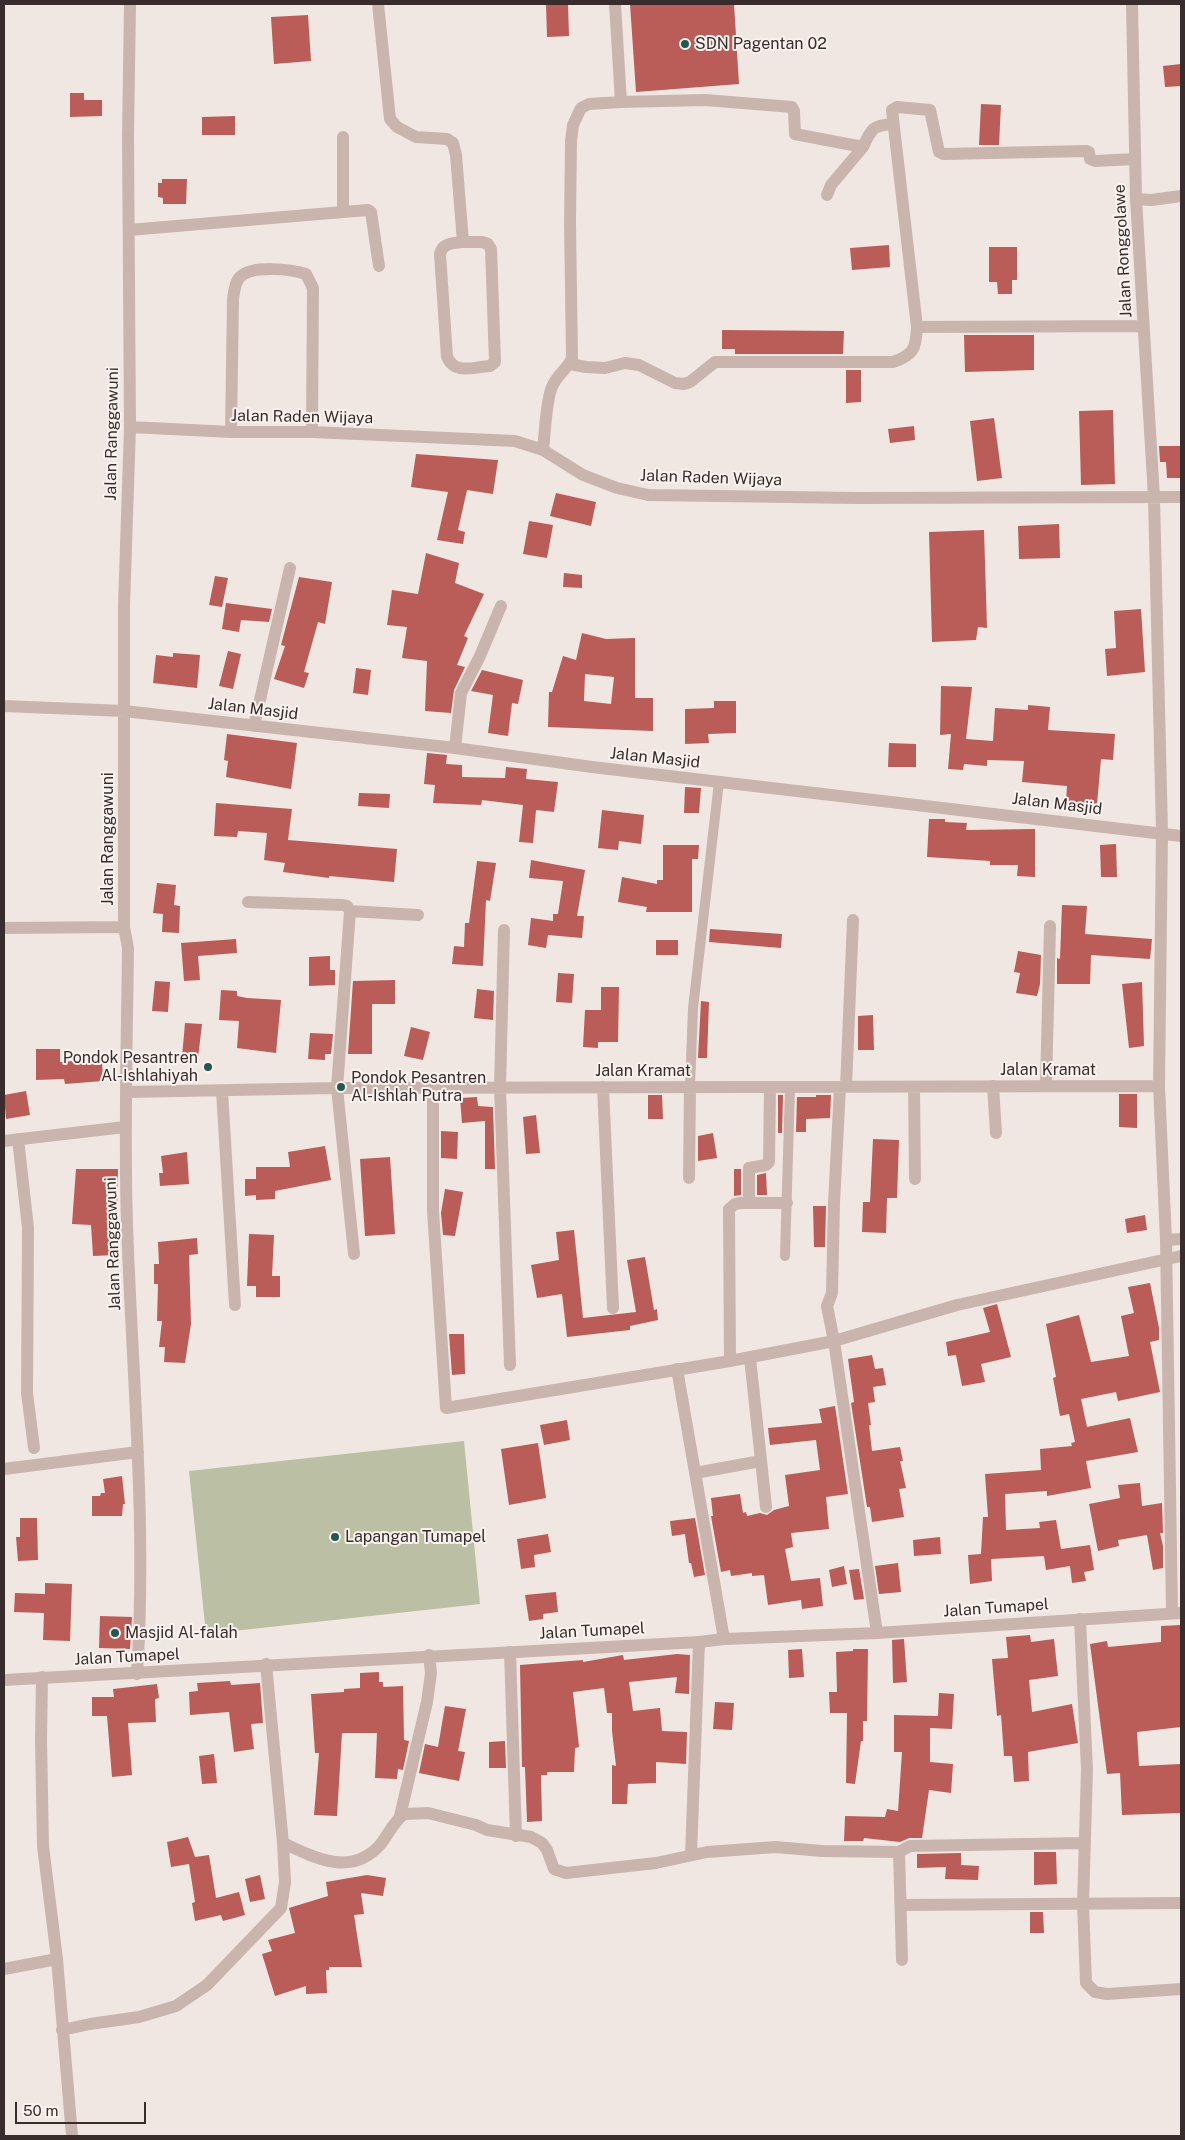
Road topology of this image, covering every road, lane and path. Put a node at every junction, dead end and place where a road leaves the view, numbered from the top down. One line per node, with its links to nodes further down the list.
1 (130, 4): 14 (street, Jalan Ranggawuni)
2 (378, 4): 15 (street)
3 (615, 4): 5 (street)
4 (1132, 4): 9 (street, Jalan Ronggolawe)
5 (621, 102): 8 (street); 19 (street)
6 (893, 124): 8 (street); 9 (street); 18 (street)
7 (343, 137): 13 (street)
8 (863, 147): 10 (street)
9 (1135, 159): 12 (street, Jalan Ronggolawe)
10 (827, 195)
11 (1181, 196): 12 (street)
12 (1136, 199): 17 (street, Jalan Ronggolawe)
13 (343, 212): 14 (street); 16 (street)
14 (129, 230): 20 (street, Jalan Ranggawuni)
15 (463, 242): 15 (street)
16 (378, 266)
17 (1143, 326): 18 (street); 24 (street, Jalan Ronggolawe)
18 (917, 327): 19 (street)
19 (570, 364): 23 (street)
20 (130, 427): 21 (street, Jalan Raden Wijaya); 29 (street, Jalan Ranggawuni)
21 (231, 432): 22 (street, Jalan Raden Wijaya); 22 (street)
22 (312, 432): 23 (street, Jalan Raden Wijaya)
23 (543, 450): 24 (street, Jalan Raden Wijaya)
24 (1154, 497): 25 (street, Jalan Raden Wijaya); 33 (street, Jalan Ronggolawe)
25 (1181, 498)
26 (290, 568): 30 (street)
27 (501, 606): 31 (street)
28 (4, 706): 29 (street, Jalan Masjid)
29 (124, 711): 30 (street, Jalan Masjid); 40 (street, Jalan Ranggawuni)
30 (254, 726): 31 (street, Jalan Masjid)
31 (455, 748): 32 (street, Jalan Masjid)
32 (719, 782): 33 (street, Jalan Masjid); 47 (lane)
33 (1162, 833): 34 (street, Jalan Masjid); 45 (street, Jalan Ronggolawe)
34 (1181, 836)
35 (248, 902): 36 (street)
36 (350, 911): 37 (street); 52 (street)
37 (418, 915)
38 (853, 920): 50 (street)
39 (1050, 926): 44 (street)
40 (124, 927): 41 (street); 56 (street, Jalan Ranggawuni)
41 (4, 928)
42 (504, 930): 54 (street)
43 (993, 1086): 44 (street, Jalan Kramat); 51 (street, Jalan Kramat); 58 (street)
44 (1046, 1086): 45 (street, Jalan Kramat)
45 (1159, 1086): 66 (street, Jalan Ronggolawe)
46 (603, 1087): 47 (street, Jalan Kramat); 54 (street, Jalan Kramat); 71 (street)
47 (690, 1087): 48 (street, Jalan Kramat); 61 (street)
48 (770, 1087): 49 (street, Jalan Kramat); 63 (street)
49 (790, 1087): 50 (street, Jalan Kramat); 64 (lane)
50 (843, 1087): 51 (street, Jalan Kramat); 72 (street)
51 (914, 1087): 62 (street)
52 (337, 1088): 53 (street, Jalan Kramat); 55 (street, Jalan Kramat); 67 (street)
53 (433, 1088): 54 (street, Jalan Kramat); 76 (street)
54 (500, 1088): 75 (street)
55 (222, 1090): 56 (street, Jalan Kramat); 70 (street)
56 (127, 1092): 57 (street, Jalan Ranggawuni)
57 (125, 1127): 59 (street); 78 (street, Jalan Ranggawuni)
58 (996, 1133)
59 (18, 1139): 60 (street); 77 (street)
60 (4, 1141)
61 (689, 1178)
62 (914, 1179)
63 (749, 1203): 64 (street); 74 (street)
64 (787, 1203): 68 (lane)
65 (1181, 1238): 66 (street)
66 (1166, 1250): 69 (street); 72 (street); 83 (street, Jalan Ronggolawe)
67 (354, 1254)
68 (785, 1256)
69 (1181, 1256)
70 (235, 1305)
71 (613, 1308)
72 (834, 1341): 73 (street); 85 (street)
73 (750, 1358): 74 (street); 79 (street)
74 (730, 1362): 76 (street)
75 (510, 1365)
76 (677, 1369): 81 (street)
77 (34, 1448)
78 (138, 1449): 80 (street); 91 (street, Jalan Ranggawuni)
79 (761, 1461): 81 (street); 82 (street)
80 (4, 1469)
81 (695, 1473): 86 (street)
82 (766, 1507)
83 (1177, 1613): 84 (street, Jalan Tumapel)
84 (1080, 1619): 85 (street, Jalan Tumapel); 97 (street)
85 (877, 1633): 86 (street, Jalan Tumapel)
86 (724, 1639): 87 (street, Jalan Tumapel)
87 (698, 1642): 88 (street, Jalan Tumapel); 99 (street)
88 (510, 1652): 89 (street, Jalan Tumapel); 95 (street)
89 (429, 1655): 90 (street, Jalan Tumapel); 94 (street)
90 (266, 1664): 91 (street, Jalan Tumapel); 96 (street)
91 (137, 1674): 92 (street, Jalan Tumapel)
92 (42, 1677): 93 (street, Jalan Tumapel); 103 (street)
93 (4, 1680)
94 (400, 1816): 95 (street); 96 (street)
95 (516, 1836): 99 (street)
96 (283, 1843): 107 (street)
97 (1084, 1843): 98 (street); 101 (street)
98 (899, 1852): 99 (street); 102 (street)
99 (691, 1855)
100 (1181, 1903): 101 (street)
101 (1082, 1904): 102 (street); 106 (street)
102 (902, 1905): 104 (street)
103 (57, 1959): 105 (street); 107 (street)
104 (902, 1960)
105 (4, 1970)
106 (1181, 1989)
107 (62, 2030): 108 (street)
108 (72, 2136)

